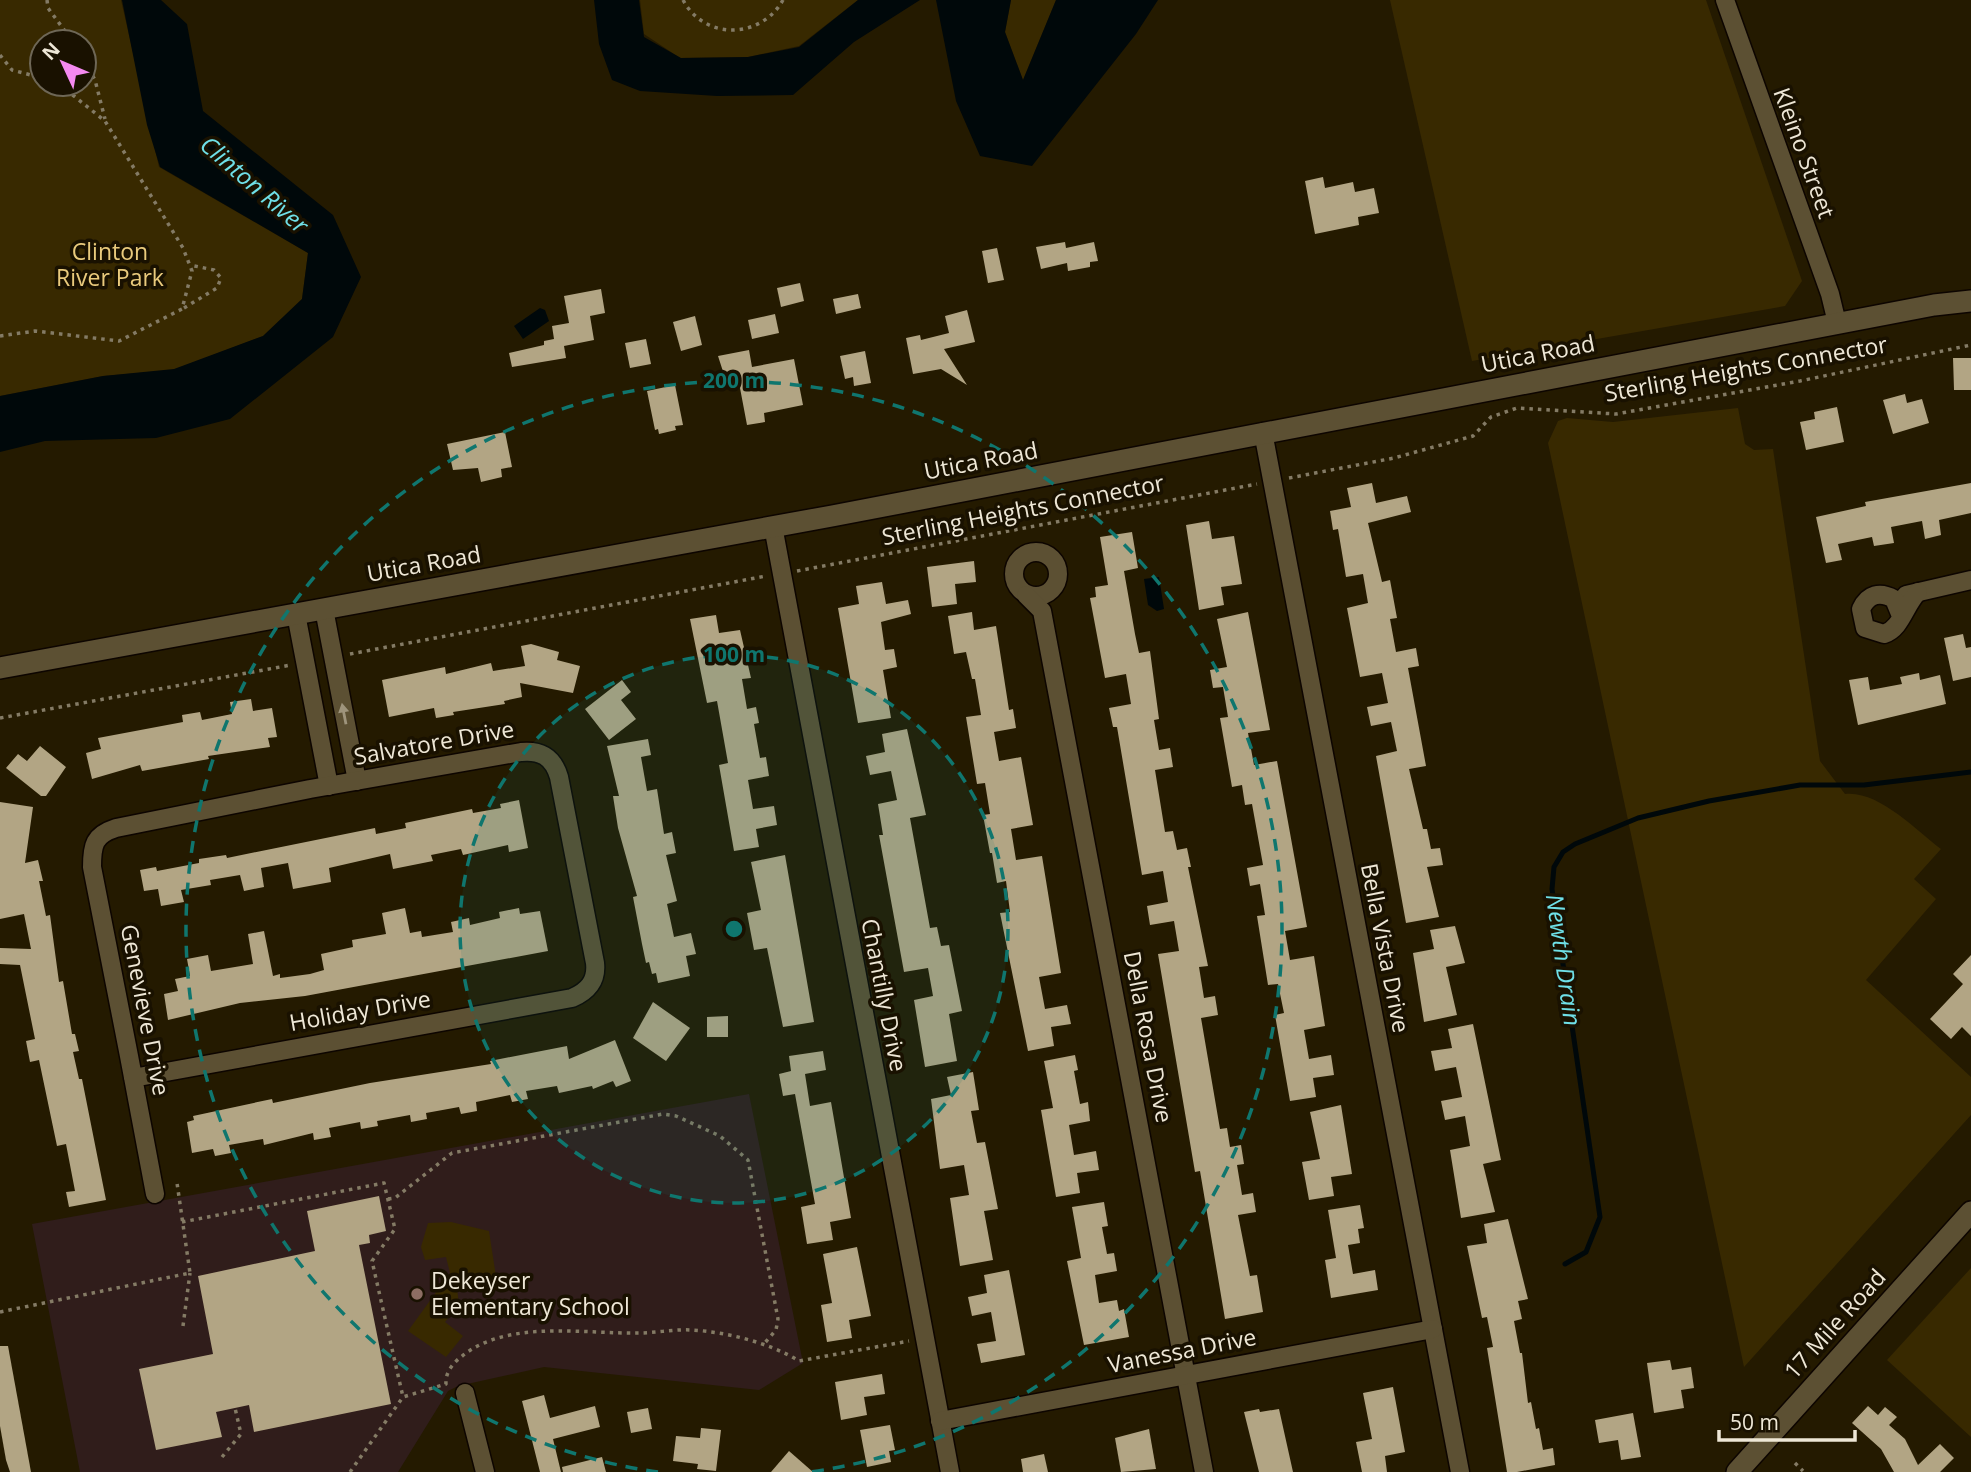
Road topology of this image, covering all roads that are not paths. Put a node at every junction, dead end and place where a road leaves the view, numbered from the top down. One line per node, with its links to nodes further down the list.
1 (1725, 0): 3 (street, Kleino Street)
2 (1971, 301): 3 (street, Utica Road)
3 (1837, 323): 4 (street, Utica Road)
4 (1263, 432): 5 (street, Utica Road); 23 (street, Bella Vista Drive)
5 (773, 526): 11 (street, Utica Road); 26 (street, Chantilly Drive)
6 (1971, 580): 8 (street)
7 (1053, 589): 9 (street); 9 (street); 12 (street)
8 (1918, 592): 10 (street); 14 (street)
9 (1026, 595): 12 (street)
10 (1888, 595): 14 (street); 14 (street)
11 (324, 609): 13 (street, Utica Road); 16 (street, one-way to 11)
12 (1042, 611): 24 (street, Della Rosa Drive)
13 (296, 614): 15 (street, Utica Road); 17 (street)
14 (1901, 616)
15 (0, 668)
16 (357, 781): 17 (street, Salvatore Drive); 19 (street, Salvatore Drive)
17 (329, 786): 18 (street, Salvatore Drive)
18 (97, 837): 20 (street, Genevieve Drive)
19 (591, 985): 20 (street, Holiday Drive)
20 (133, 1077): 21 (street, Genevieve Drive)
21 (155, 1194)
22 (1971, 1212): 31 (street, 17 Mile Road)
23 (1433, 1329): 24 (street, Vanessa Drive); 30 (street, Bella Vista Drive)
24 (1186, 1376): 26 (street, Vanessa Drive); 29 (street, Della Rosa Drive)
25 (466, 1393): 27 (street)
26 (940, 1421): 28 (street, Chantilly Drive)
27 (485, 1472)
28 (950, 1472)
29 (1204, 1472)
30 (1460, 1472)
31 (1737, 1472)

